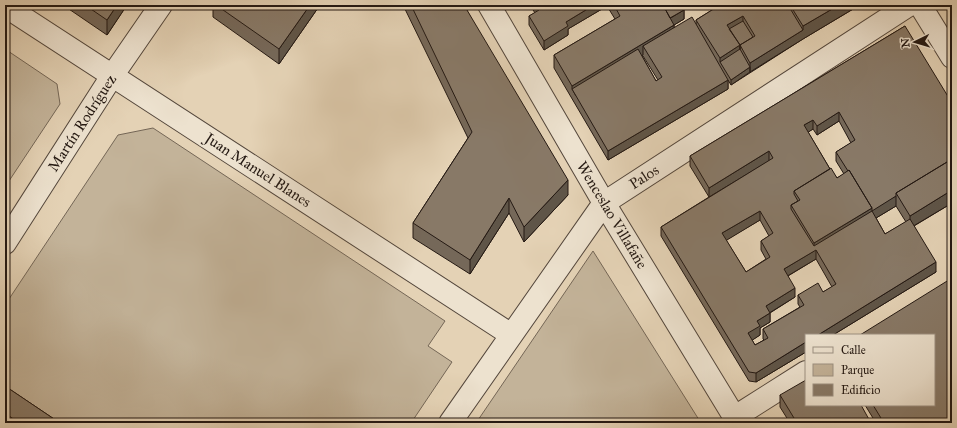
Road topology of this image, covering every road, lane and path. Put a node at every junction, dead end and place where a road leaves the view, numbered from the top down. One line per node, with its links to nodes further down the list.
1 (161, 5): 7 (street, Martín Rodríguez)
2 (489, 5): 8 (street, Wenceslao Villafañe)
3 (910, 5): 8 (street, Palos)
4 (920, 5): 6 (street)
5 (5, 6): 7 (street, Juan Manuel Blanes)
6 (952, 57)
7 (112, 76): 9 (street, Martín Rodríguez); 10 (street, Juan Manuel Blanes)
8 (604, 204): 10 (street, Palos); 12 (street, Wenceslao Villafañe)
9 (5, 243)
10 (510, 334): 13 (street, Palos)
11 (805, 373): 12 (street)
12 (736, 420)
13 (450, 423)

